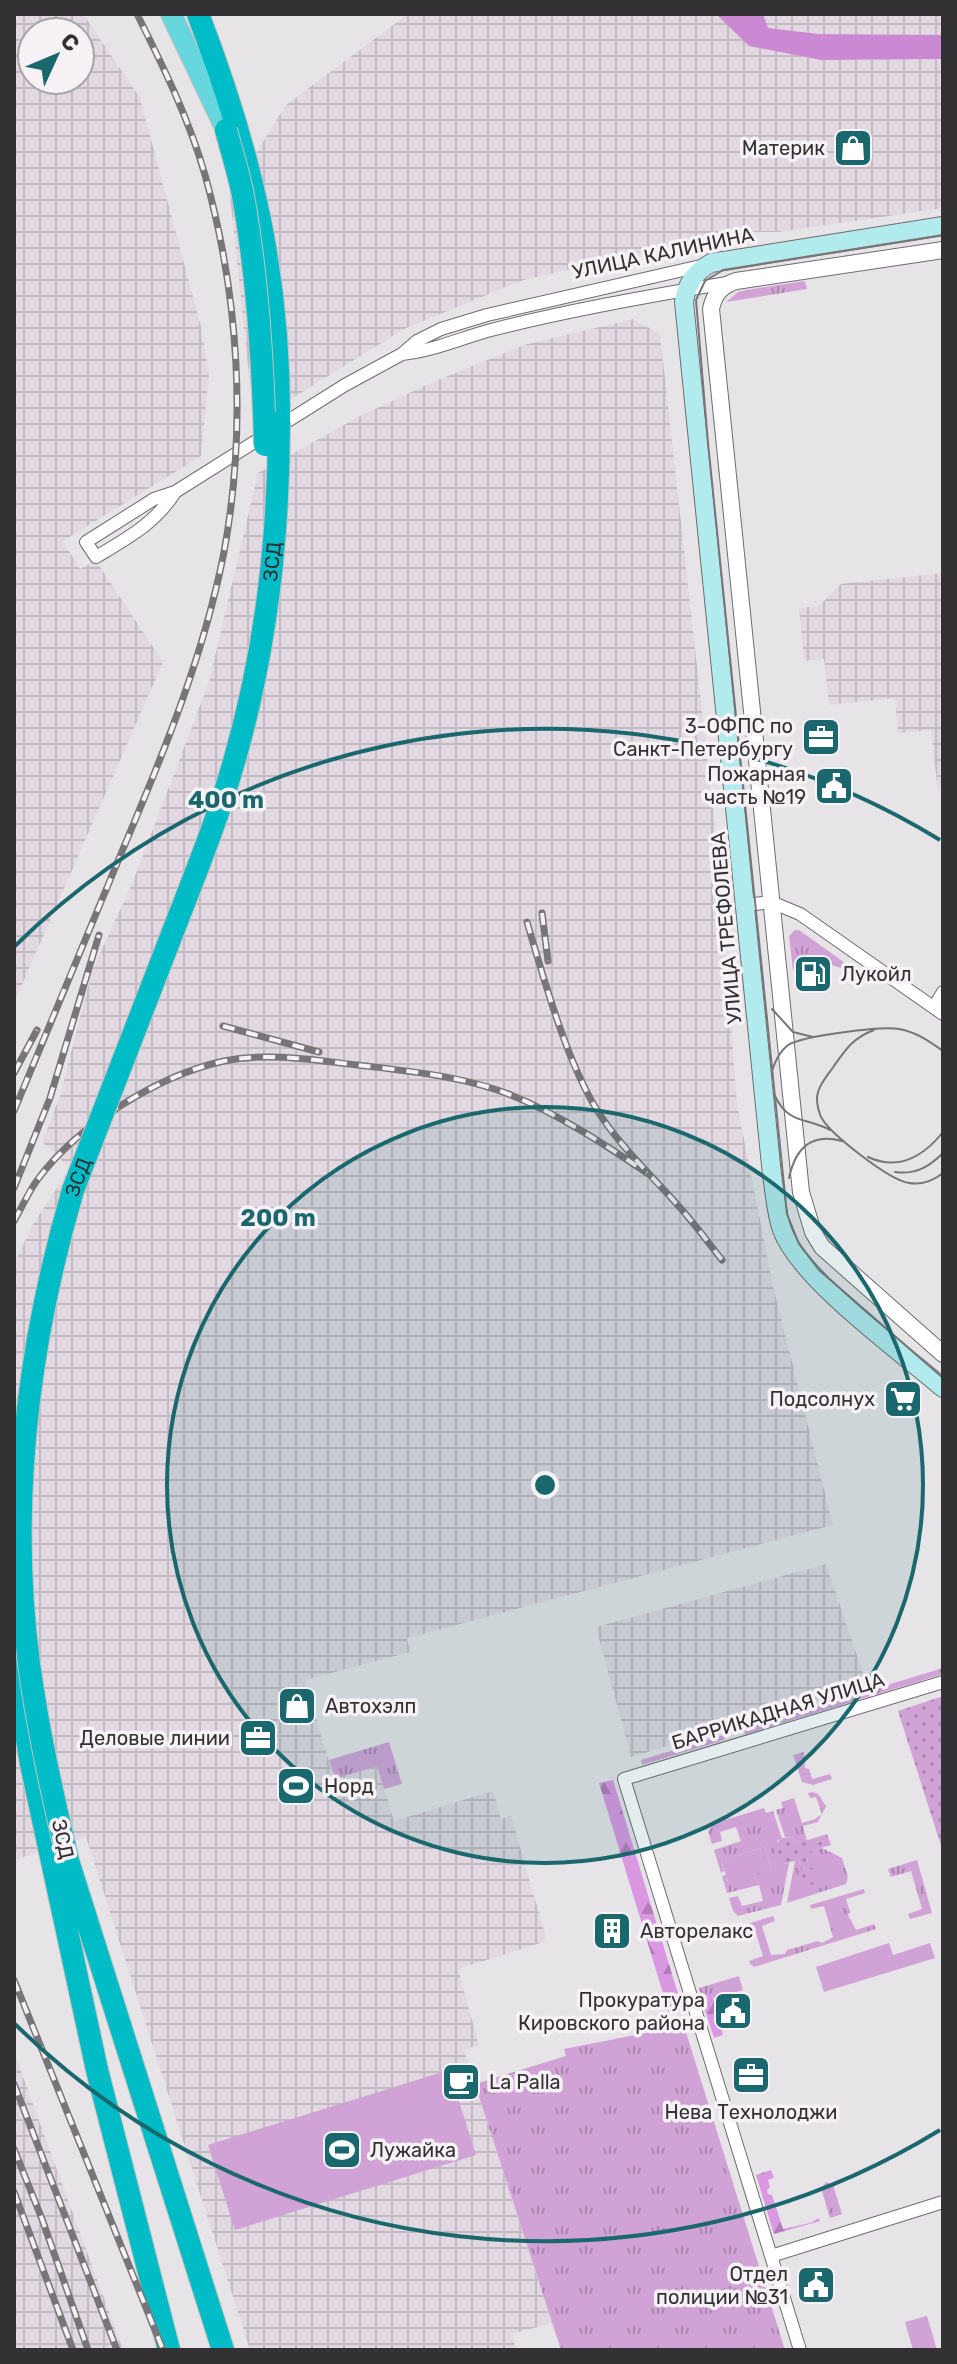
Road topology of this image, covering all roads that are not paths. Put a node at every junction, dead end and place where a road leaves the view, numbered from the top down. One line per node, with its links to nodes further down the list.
1 (171, 14): 6 (main road)
2 (182, 14): 6 (highway, ЗСД)
3 (198, 14): 5 (highway, ЗСД)
4 (205, 14): 5 (main road)
5 (221, 73): 26 (highway, ЗСД, bridge)
6 (226, 130): 20 (highway, ЗСД, bridge)
7 (943, 226): 9 (main road, УЛИЦА КАЛИНИНА)
8 (943, 250): 11 (street, УЛИЦА КАЛИНИНА)
9 (711, 263): 10 (street, УЛИЦА КАЛИНИНА); 11 (main road)
10 (671, 272): 11 (street); 12 (street, УЛИЦА КАЛИНИНА)
11 (706, 286): 12 (street, УЛИЦА КАЛИНИНА); 14 (street); 15 (main road, УЛИЦА ТРЕФОЛЕВА)
12 (402, 354): 13 (street, УЛИЦА КАЛИНИНА)
13 (175, 492): 13 (street, УЛИЦА КАЛИНИНА)
14 (771, 902): 15 (street); 17 (street); 18 (street)
15 (746, 905): 19 (main road, УЛИЦА ТРЕФОЛЕВА)
16 (943, 992): 17 (street)
17 (938, 1011)
18 (943, 1354)
19 (943, 1388)
20 (14, 1390)
21 (14, 1661): 25 (highway, ЗСД)
22 (943, 1682): 24 (street, БАРРИКАДНАЯ УЛИЦА)
23 (943, 2202): 24 (street)
24 (771, 2256): 27 (street)
25 (169, 2350)
26 (223, 2350)
27 (800, 2350)

